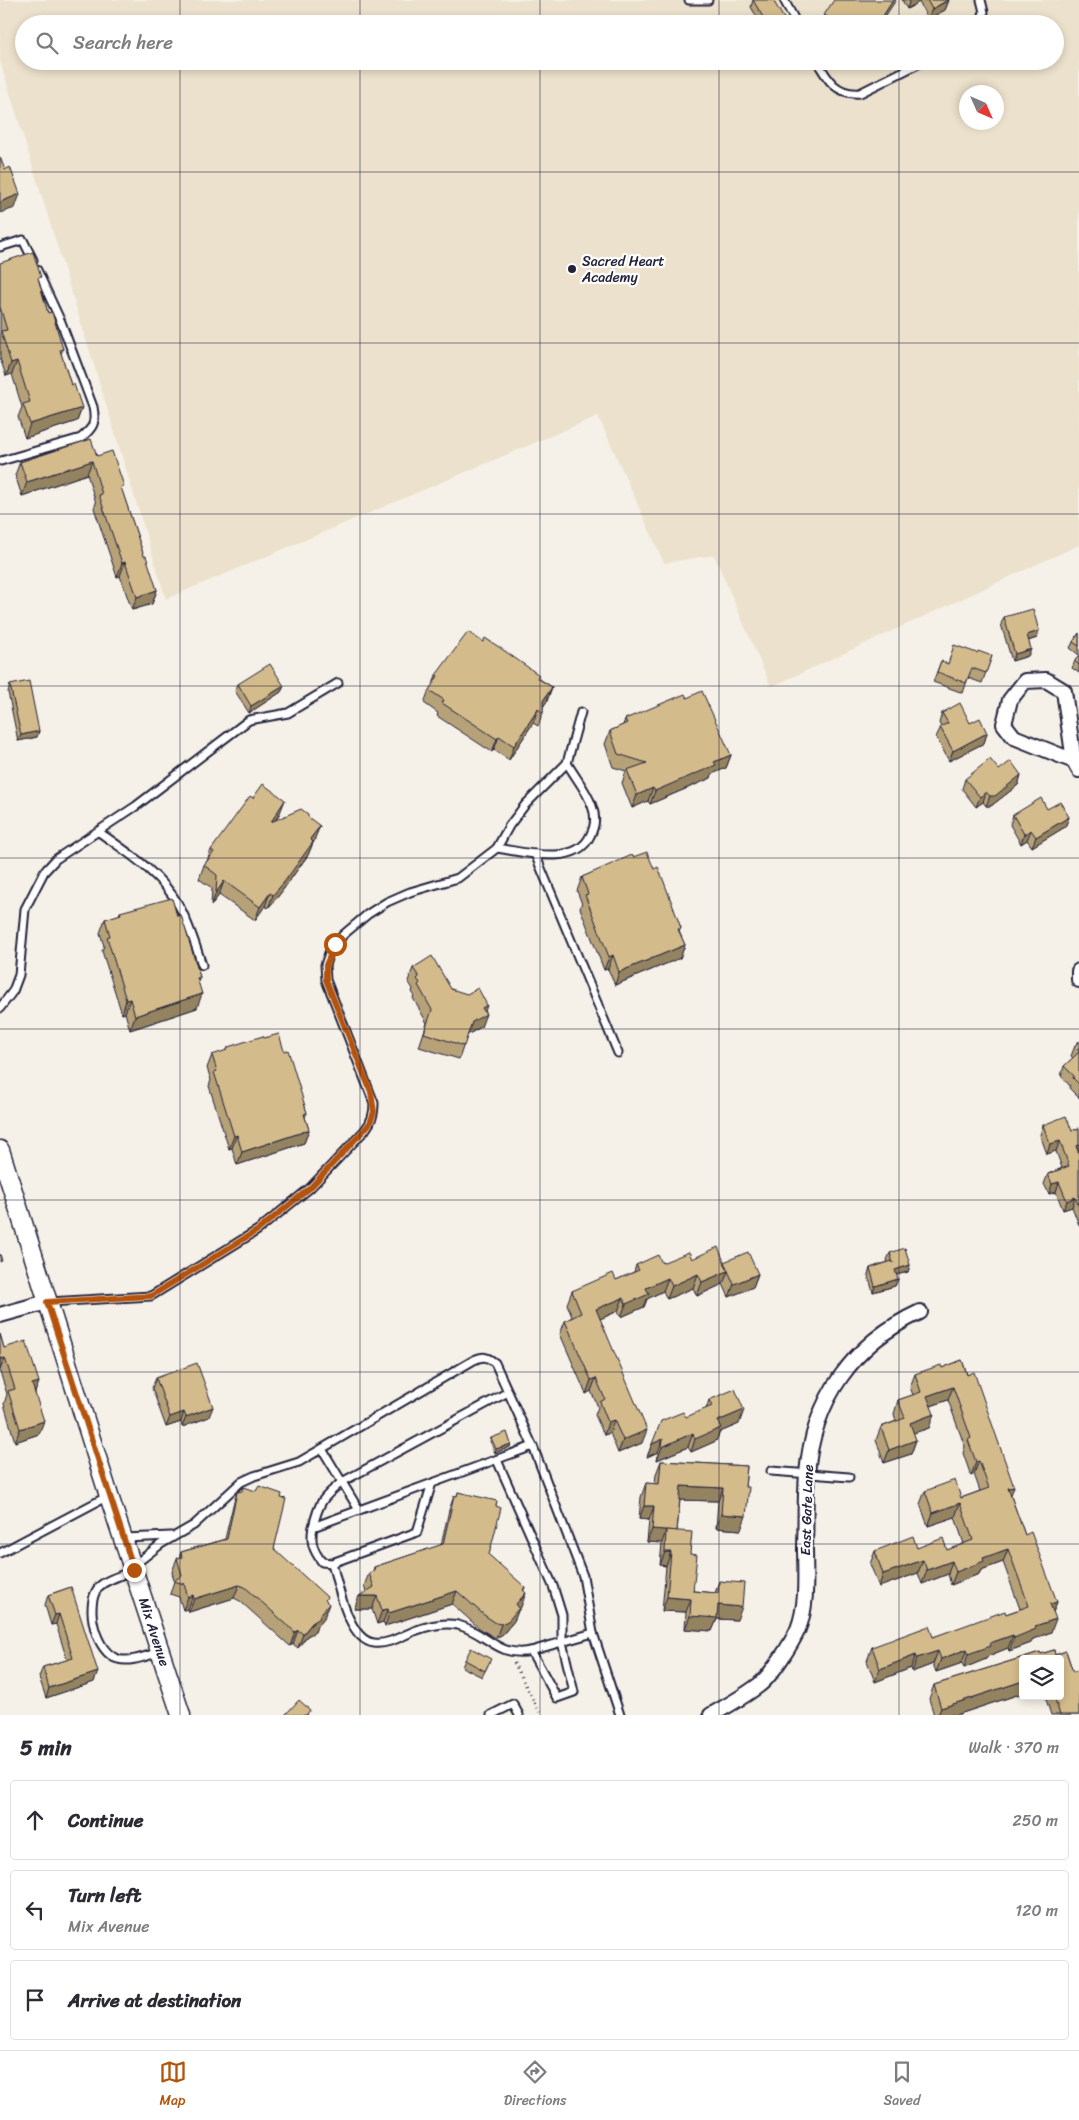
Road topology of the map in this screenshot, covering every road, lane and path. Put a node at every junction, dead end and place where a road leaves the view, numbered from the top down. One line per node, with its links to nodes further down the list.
1 (689, 0): 2 (lane)
2 (708, 0)
3 (784, 0): 5 (lane)
4 (981, 0): 6 (lane)
5 (792, 15)
6 (983, 15)
7 (822, 70): 8 (lane)
8 (906, 70)
9 (0, 247): 10 (lane)
10 (1, 461)
11 (338, 683): 15 (lane)
12 (582, 712): 13 (lane)
13 (567, 763): 16 (lane); 17 (lane)
14 (1076, 765): 14 (street)
15 (99, 832): 18 (lane); 21 (lane)
16 (497, 848): 17 (lane); 24 (lane)
17 (535, 854): 22 (lane)
18 (202, 965)
19 (1079, 971): 20 (street)
20 (1079, 980)
21 (0, 1008)
22 (618, 1052)
23 (0, 1150): 24 (street, Mix Avenue)
24 (47, 1302): 26 (street); 36 (street, Mix Avenue)
25 (920, 1312): 32 (street, East Gate Lane)
26 (0, 1315)
27 (508, 1392): 28 (lane); 29 (lane); 34 (lane)
28 (533, 1446): 30 (lane); 44 (lane)
29 (322, 1448): 34 (lane); 39 (lane)
30 (497, 1460): 35 (lane); 45 (lane)
31 (771, 1471): 32 (lane)
32 (807, 1474): 33 (lane); 54 (street, East Gate Lane)
33 (849, 1477)
34 (342, 1482): 37 (lane); 38 (lane)
35 (432, 1483): 37 (lane); 42 (lane)
36 (109, 1496): 40 (street, Mix Avenue); 41 (lane)
37 (359, 1510): 38 (lane)
38 (313, 1527): 42 (lane)
39 (174, 1536): 40 (lane); 43 (lane)
40 (124, 1538): 43 (street, Mix Avenue)
41 (0, 1553)
42 (332, 1563): 48 (lane)
43 (133, 1568): 47 (street, Mix Avenue); 47 (lane)
44 (593, 1634): 45 (lane); 53 (lane)
45 (562, 1642): 46 (lane); 46 (lane)
46 (531, 1651): 48 (lane)
47 (161, 1652): 49 (street, Mix Avenue)
48 (514, 1653): 52 (path)
49 (181, 1715)
50 (491, 1715): 51 (lane)
51 (519, 1715)
52 (541, 1715)
53 (620, 1715)
54 (711, 1715)

